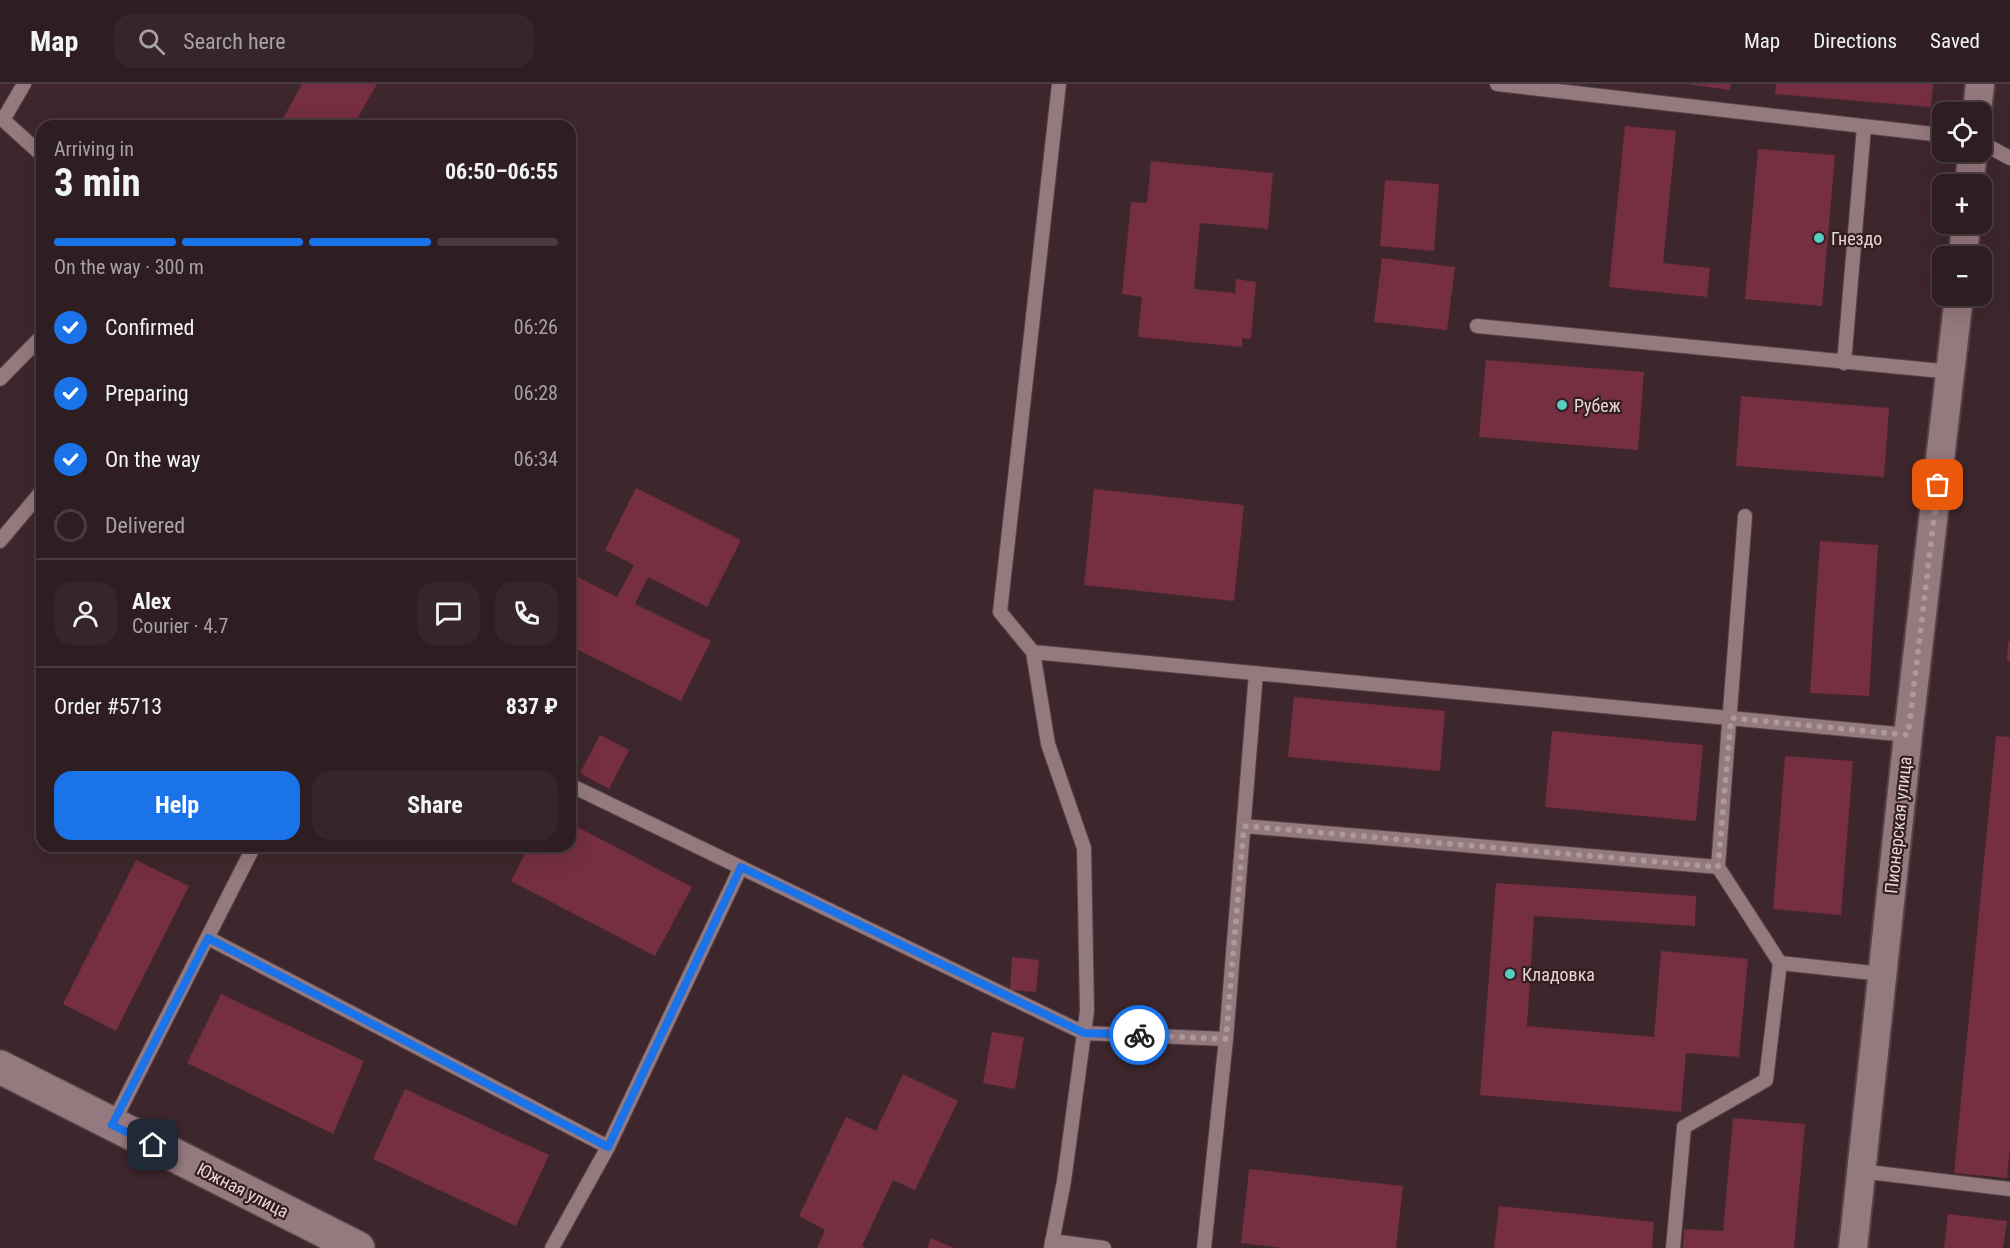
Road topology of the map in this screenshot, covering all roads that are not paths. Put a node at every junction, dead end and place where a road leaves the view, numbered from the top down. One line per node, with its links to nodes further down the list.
1 (24, 84): 6 (lane)
2 (1059, 84): 21 (lane)
3 (1504, 84): 7 (lane)
4 (1980, 84): 5 (street)
5 (1978, 102)
6 (1, 119): 10 (lane)
7 (1864, 127): 8 (lane); 15 (lane)
8 (1932, 134)
9 (1992, 148): 11 (lane)
10 (36, 150)
11 (2010, 158)
12 (1958, 306): 16 (street, Пионерская улица)
13 (1477, 326): 15 (lane)
14 (36, 342): 17 (lane)
15 (1844, 363): 16 (lane)
16 (1952, 372): 24 (street, Пионерская улица)
17 (0, 379)
18 (36, 498): 20 (lane)
19 (1746, 516): 23 (lane)
20 (0, 541)
21 (1034, 652): 22 (lane); 33 (lane)
22 (1256, 673): 23 (lane); 26 (lane)
23 (1731, 718): 24 (lane); 29 (lane)
24 (1908, 735): 32 (street, Пионерская улица)
25 (576, 788): 28 (lane)
26 (1244, 826): 29 (lane); 34 (lane)
27 (251, 852): 30 (lane)
28 (741, 867): 33 (lane); 37 (lane)
29 (1718, 867): 31 (lane)
30 (208, 938): 36 (lane); 37 (lane)
31 (1780, 963): 32 (lane); 45 (lane)
32 (1882, 974): 38 (street, Пионерская улица)
33 (1084, 1033): 34 (lane); 40 (lane)
34 (1226, 1039): 44 (lane)
35 (0, 1067): 36 (main road, Южная улица)
36 (112, 1125): 41 (main road, Южная улица)
37 (608, 1147): 42 (lane)
38 (1860, 1170): 39 (lane); 46 (street, Пионерская улица)
39 (2010, 1189)
40 (1051, 1244): 43 (lane)
41 (358, 1248)
42 (552, 1248)
43 (1104, 1248)
44 (1204, 1248)
45 (1673, 1248)
46 (1853, 1248)

